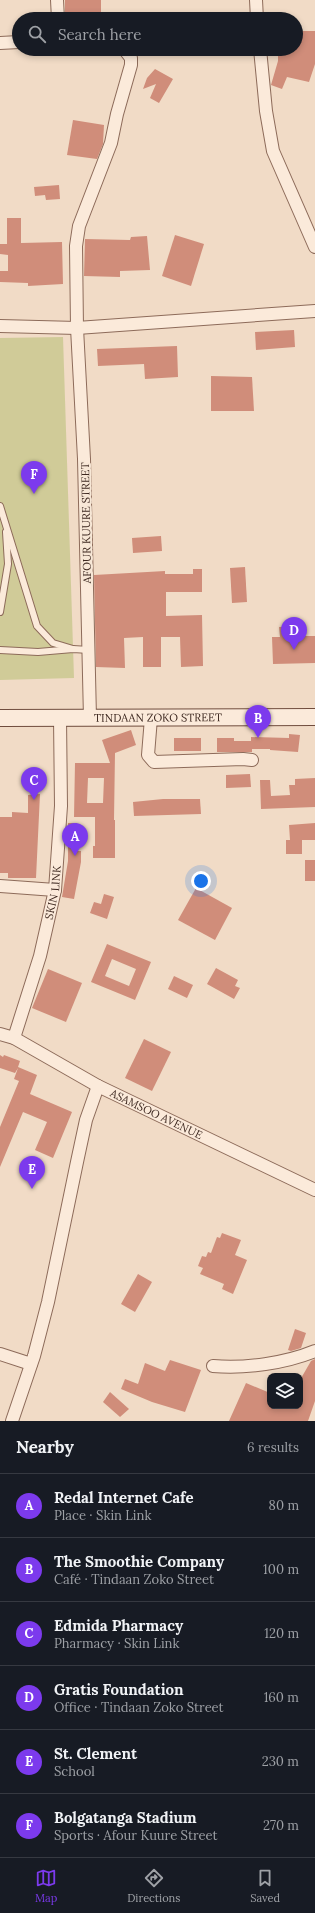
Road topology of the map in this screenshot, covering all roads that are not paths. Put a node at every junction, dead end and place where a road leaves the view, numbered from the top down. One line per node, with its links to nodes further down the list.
1 (57, 0): 3 (street)
2 (256, 0): 4 (street)
3 (58, 12)
4 (257, 12)
5 (12, 42): 6 (street)
6 (0, 43)
7 (129, 56): 12 (street, AFOUR KUURE STREET)
8 (261, 56): 9 (street)
9 (315, 247)
10 (315, 312): 12 (street)
11 (0, 326): 12 (street)
12 (77, 328): 18 (street, AFOUR KUURE STREET)
13 (0, 506): 14 (lane)
14 (6, 524): 15 (lane); 16 (lane)
15 (0, 612)
16 (74, 649): 17 (lane); 18 (lane)
17 (0, 650)
18 (89, 650): 22 (street, AFOUR KUURE STREET)
19 (315, 717): 23 (main road, TINDAAN ZOKO STREET)
20 (0, 718): 21 (main road, TINDAAN ZOKO STREET)
21 (60, 718): 22 (main road, TINDAAN ZOKO STREET); 26 (street, SKIN LINK)
22 (90, 718): 23 (main road, TINDAAN ZOKO STREET)
23 (151, 718): 24 (street)
24 (252, 760)
25 (0, 886): 26 (street)
26 (55, 890): 28 (street, SKIN LINK)
27 (0, 1034): 28 (street, ASAMSOO AVENUE)
28 (14, 1038): 29 (street, ASAMSOO AVENUE)
29 (98, 1086): 30 (street, ASAMSOO AVENUE); 33 (street)
30 (315, 1190)
31 (315, 1352): 34 (street)
32 (0, 1354): 33 (street)
33 (31, 1364): 35 (street)
34 (213, 1366)
35 (12, 1421)

